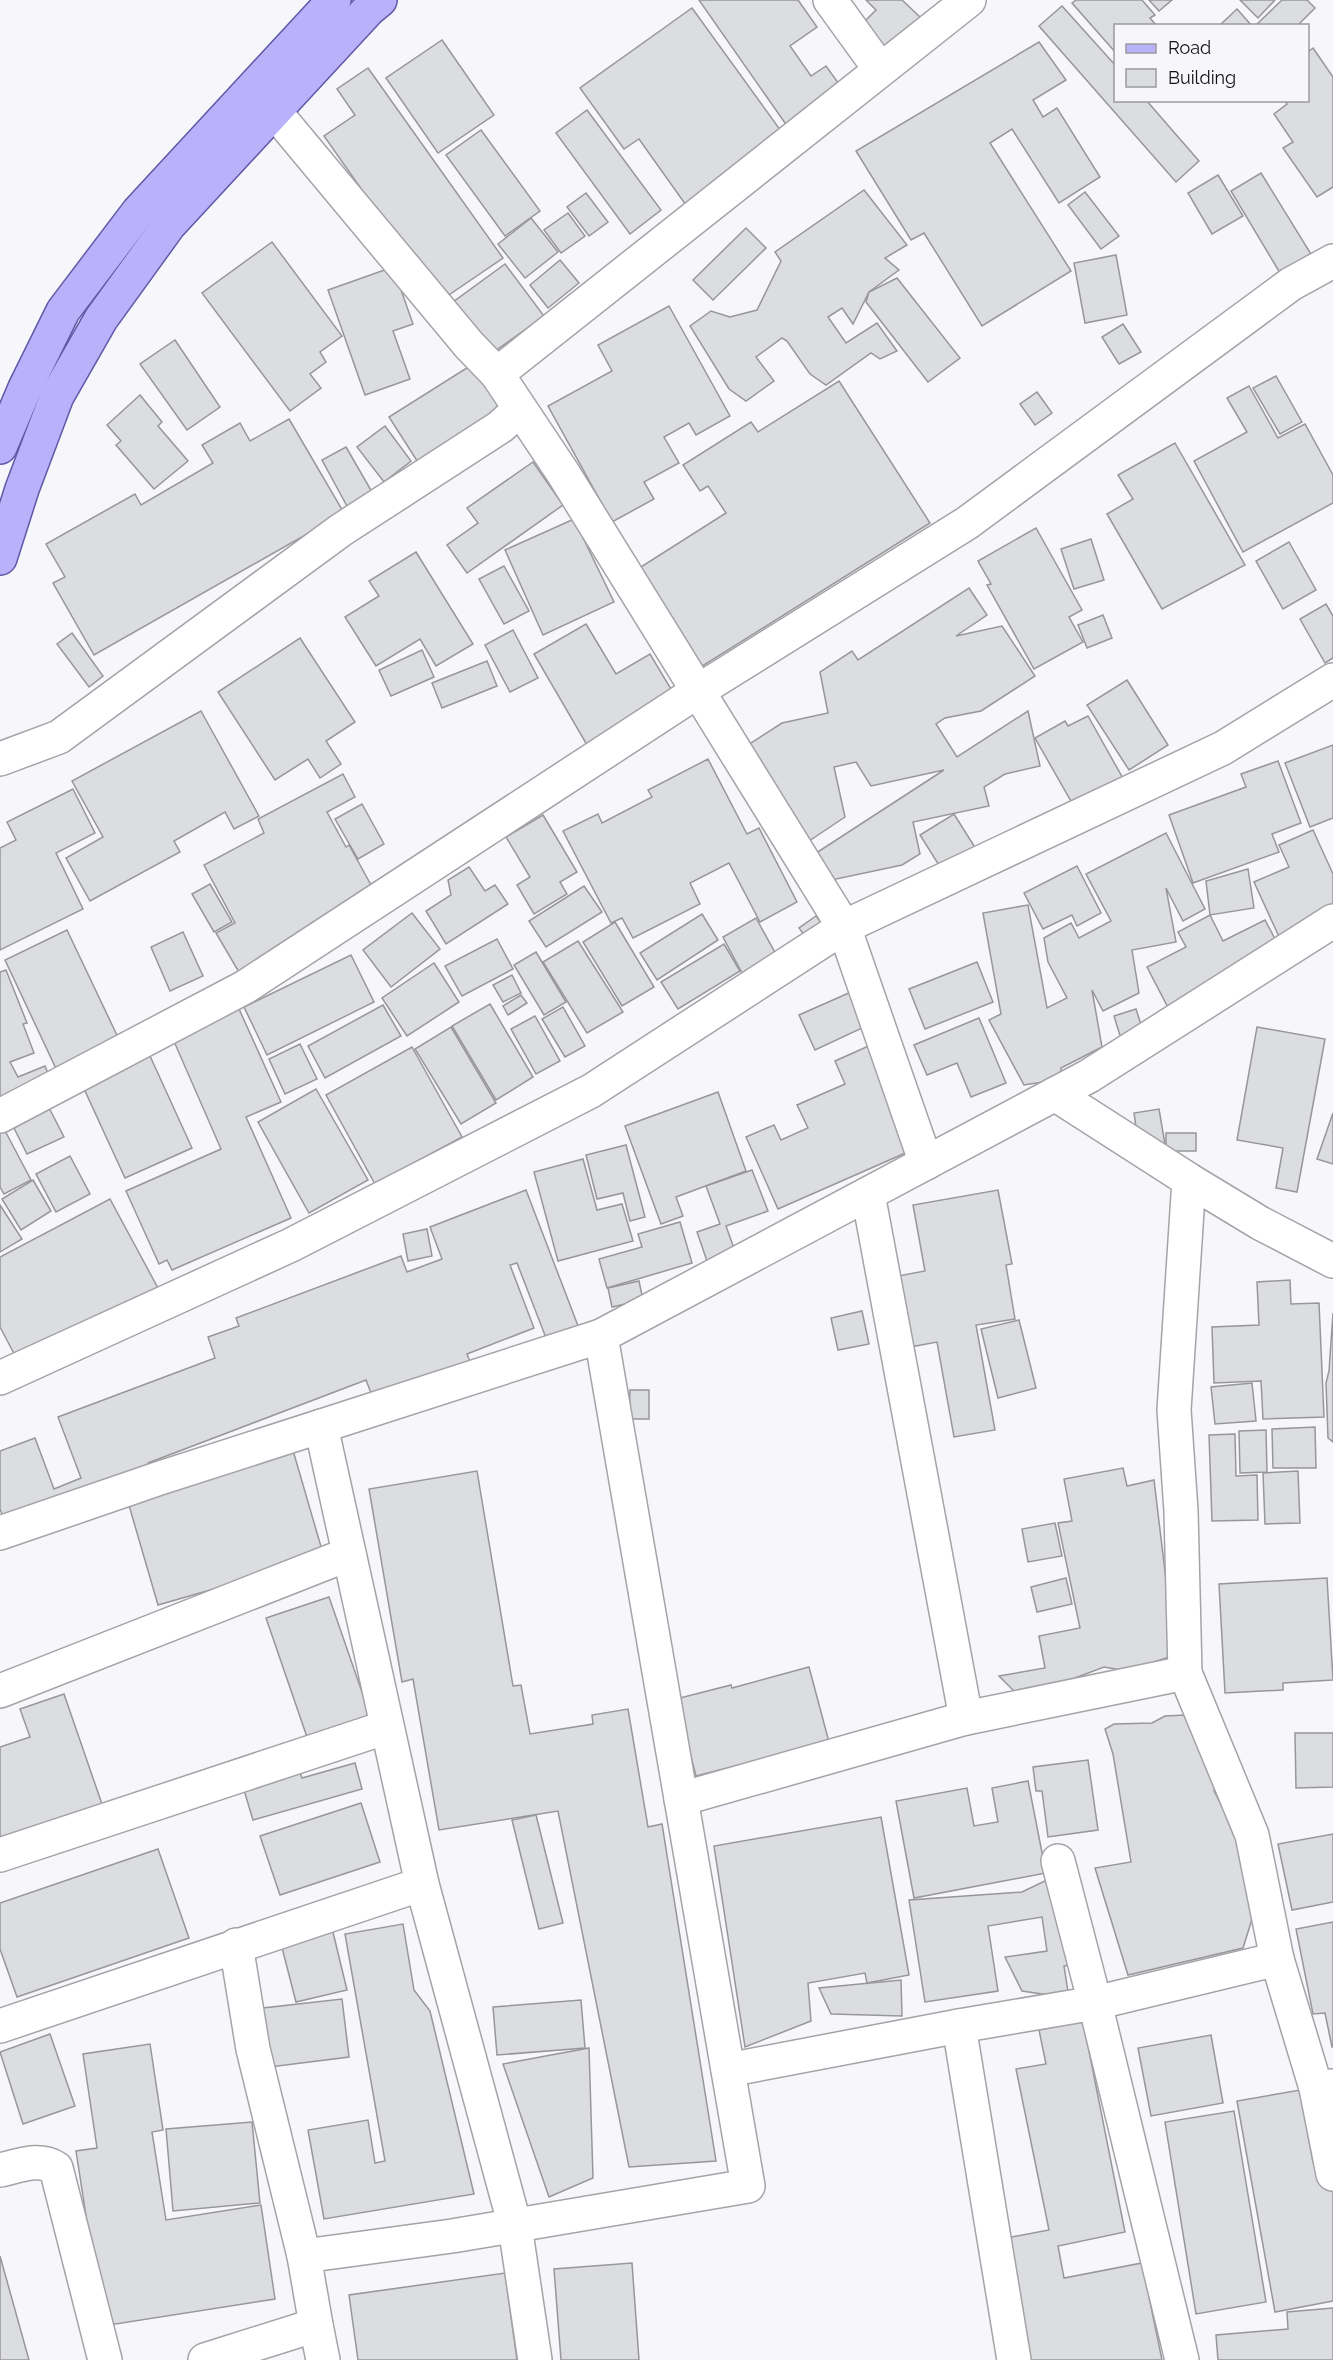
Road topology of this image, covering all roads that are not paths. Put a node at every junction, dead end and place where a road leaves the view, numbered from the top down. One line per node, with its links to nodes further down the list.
1 (334, 0): 10 (main road)
2 (380, 0): 6 (main road)
3 (830, 0): 5 (street)
4 (969, 0): 5 (street)
5 (880, 69): 8 (street)
6 (274, 111): 8 (street); 11 (main road)
7 (1333, 261): 13 (street)
8 (497, 374): 9 (street)
9 (520, 409): 13 (street); 14 (street)
10 (0, 447)
11 (0, 558)
12 (1333, 680): 16 (street)
13 (698, 691): 16 (street); 18 (street)
14 (0, 759)
15 (1333, 921): 17 (street)
16 (844, 927): 19 (street); 24 (street)
17 (1055, 1094): 19 (street); 20 (street)
18 (0, 1116)
19 (926, 1163): 21 (street)
20 (1189, 1180): 22 (street); 28 (street)
21 (868, 1194): 23 (street); 30 (street)
22 (1333, 1261)
23 (602, 1336): 25 (street); 32 (street)
24 (0, 1378)
25 (321, 1426): 26 (street); 27 (street)
26 (0, 1533)
27 (349, 1554): 29 (street); 31 (street)
28 (1185, 1673): 30 (street); 37 (street)
29 (0, 1691)
30 (966, 1718): 32 (street)
31 (387, 1727): 33 (street); 35 (street)
32 (681, 1799): 41 (street)
33 (0, 1855)
34 (1058, 1860): 38 (street)
35 (422, 1884): 36 (street); 45 (street)
36 (236, 1946): 39 (street); 46 (street)
37 (1277, 1959): 38 (street); 42 (street)
38 (1095, 2003): 40 (street); 53 (street)
39 (0, 2026)
40 (959, 2026): 41 (street); 52 (street)
41 (728, 2070): 45 (street)
42 (1324, 2087): 44 (street)
43 (0, 2170): 48 (street)
44 (1333, 2174)
45 (515, 2226): 46 (street); 51 (street)
46 (304, 2256): 47 (street)
47 (316, 2325): 49 (street); 50 (street)
48 (105, 2360)
49 (205, 2360)
50 (323, 2360)
51 (535, 2360)
52 (1014, 2360)
53 (1182, 2360)

